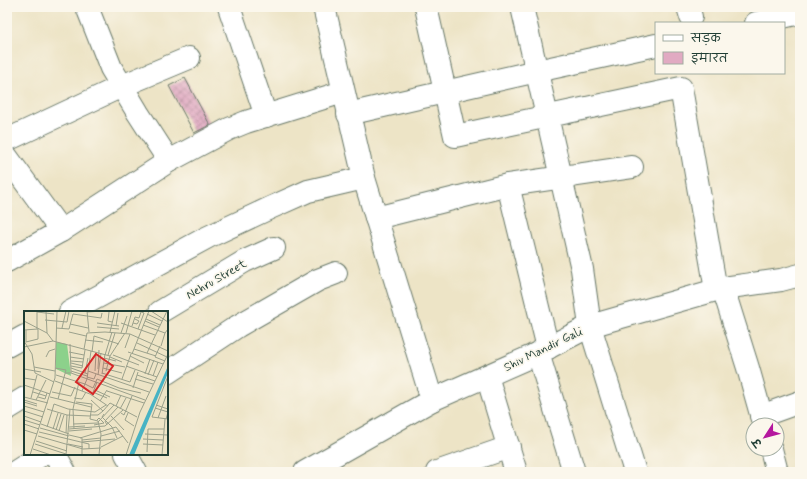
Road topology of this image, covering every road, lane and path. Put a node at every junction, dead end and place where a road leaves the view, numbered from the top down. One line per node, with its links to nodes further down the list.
1 (87, 7): 11 (street)
2 (229, 7): 15 (street)
3 (324, 7): 12 (street)
4 (426, 7): 13 (street)
5 (522, 7): 10 (street)
6 (800, 13): 7 (street)
7 (760, 22)
8 (655, 45): 10 (street)
9 (189, 58): 11 (street)
10 (536, 70): 13 (street); 16 (street)
11 (122, 86): 17 (street); 19 (street)
12 (343, 92): 14 (street); 15 (street)
13 (445, 92): 14 (street); 16 (street)
14 (348, 114): 22 (street)
15 (266, 116): 19 (street)
16 (547, 116): 21 (street); 30 (street)
17 (7, 140)
18 (7, 157): 25 (street)
19 (169, 161): 25 (street)
20 (632, 167): 21 (street)
21 (561, 177): 23 (street); 33 (street)
22 (364, 178): 24 (street); 31 (street)
23 (508, 185): 24 (street); 36 (street)
24 (376, 218): 40 (street)
25 (61, 232): 27 (street)
26 (274, 248): 32 (street, Nehru Street)
27 (7, 261)
28 (336, 273): 37 (street)
29 (800, 275): 30 (street, Shiv Mandir Gali)
30 (720, 289): 33 (street, Shiv Mandir Gali); 43 (street)
31 (72, 311)
32 (162, 311)
33 (590, 326): 36 (street, Shiv Mandir Gali); 57 (street)
34 (24, 337): 35 (street)
35 (7, 346)
36 (543, 350): 38 (street, Shiv Mandir Gali); 56 (street)
37 (168, 372)
38 (487, 376): 40 (street, Shiv Mandir Gali); 45 (street)
39 (24, 399): 42 (street)
40 (432, 400): 53 (street, Shiv Mandir Gali)
41 (800, 402): 44 (street)
42 (7, 409)
43 (762, 417)
44 (769, 417)
45 (509, 447): 54 (street); 55 (street)
46 (41, 455): 50 (street)
47 (56, 455): 51 (street)
48 (127, 455): 52 (street)
49 (773, 457): 58 (street)
50 (15, 472)
51 (65, 472)
52 (136, 472)
53 (305, 472)
54 (436, 472)
55 (516, 472)
56 (574, 472)
57 (635, 472)
58 (777, 472)

